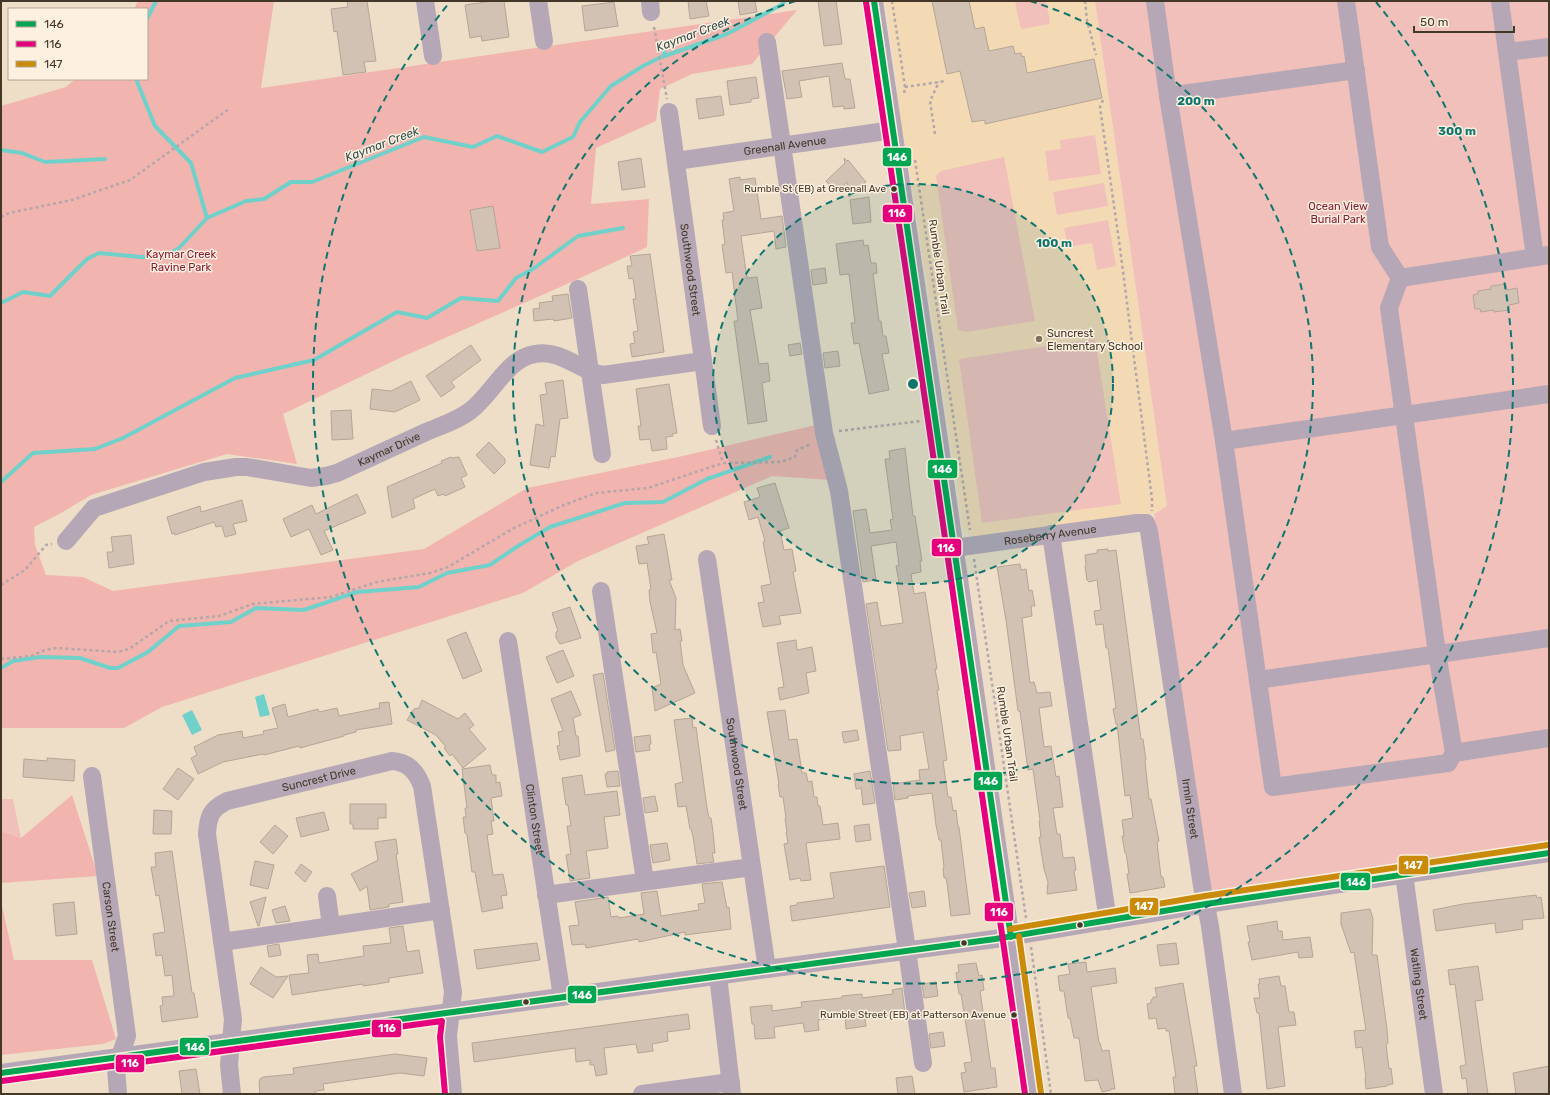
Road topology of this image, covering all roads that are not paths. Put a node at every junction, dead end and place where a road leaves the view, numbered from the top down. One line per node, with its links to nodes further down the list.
1 (425, 1): 11 (street)
2 (538, 1): 7 (street)
3 (874, 1): 15 (street)
4 (1155, 1): 13 (street)
5 (1346, 1): 12 (street)
6 (1500, 1): 10 (street)
7 (544, 41)
8 (767, 42): 16 (street)
9 (1549, 47): 10 (street)
10 (1508, 52): 18 (street)
11 (433, 56)
12 (1356, 70): 13 (street); 19 (street)
13 (1168, 96): 26 (street)
14 (669, 112): 17 (street, Southwood Street)
15 (893, 130): 16 (street, Greenall Avenue); 31 (street)
16 (782, 146): 17 (street, Greenall Avenue); 53 (street)
17 (676, 162): 21 (street, Southwood Street)
18 (1542, 256): 19 (street)
19 (1400, 278): 24 (street)
20 (578, 289): 22 (street)
21 (703, 361): 22 (street, Kaymar Drive); 25 (street, Southwood Street)
22 (590, 371): 27 (street); 30 (street, Kaymar Drive)
23 (1549, 394): 24 (street)
24 (1404, 414): 26 (street); 36 (street)
25 (712, 426)
26 (1224, 441): 37 (street)
27 (602, 454)
28 (1146, 523): 29 (street, Roseberry Avenue); 47 (street, Irmin Street)
29 (1051, 534): 31 (street, Roseberry Avenue); 49 (street)
30 (66, 540)
31 (954, 548): 51 (street)
32 (707, 559): 42 (street, Southwood Street)
33 (601, 591): 44 (street)
34 (1549, 638): 36 (street)
35 (508, 641): 45 (street, Clinton Street)
36 (1437, 653): 37 (street); 39 (street)
37 (1258, 680): 39 (street)
38 (1549, 738): 39 (street)
39 (1454, 753)
40 (92, 776): 59 (street, Carson Street)
41 (1549, 853): 43 (street)
42 (752, 867): 44 (street); 54 (street, Southwood Street)
43 (1404, 874): 47 (street); 69 (street, Watling Street)
44 (645, 881): 45 (street)
45 (546, 895): 56 (street, Clinton Street)
46 (327, 896): 50 (street)
47 (1206, 904): 49 (street); 68 (street, Irmin Street)
48 (441, 910): 50 (street); 52 (street, Suncrest Drive); 57 (street, Suncrest Drive)
49 (1108, 921): 51 (street)
50 (331, 926): 52 (street)
51 (1011, 937): 53 (street); 67 (street)
52 (222, 942): 58 (street, Suncrest Drive)
53 (907, 950): 54 (street); 60 (street)
54 (767, 968): 55 (street)
55 (718, 976): 56 (street); 62 (street)
56 (562, 997): 57 (street)
57 (451, 1012): 58 (street); 65 (street, Suncrest Drive)
58 (231, 1042): 59 (street); 64 (street, Suncrest Drive)
59 (121, 1056): 61 (street); 63 (street, Carson Street)
60 (922, 1063)
61 (1, 1073)
62 (731, 1088): 66 (street)
63 (118, 1094)
64 (232, 1094)
65 (453, 1094)
66 (642, 1094)
67 (1033, 1094)
68 (1233, 1094)
69 (1434, 1094)

